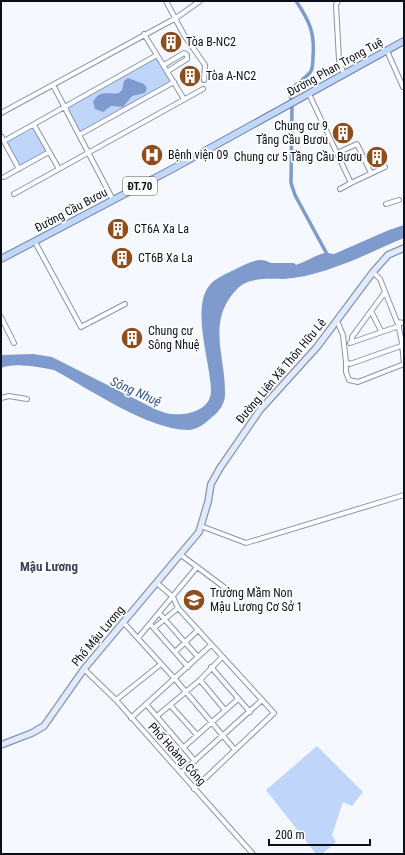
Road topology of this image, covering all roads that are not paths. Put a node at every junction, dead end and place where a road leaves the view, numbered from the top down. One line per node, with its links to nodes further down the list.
1 (166, 1): 4 (street)
2 (200, 1): 4 (street)
3 (338, 1): 13 (street)
4 (176, 18): 5 (street); 7 (street)
5 (144, 34): 9 (street); 16 (street)
6 (404, 41): 8 (main road, Đường Phan Trọng Tuệ / ĐT.70)
7 (195, 50): 10 (street); 14 (street)
8 (387, 51): 13 (main road, Đường Phan Trọng Tuệ / ĐT.70); 17 (street)
9 (157, 55): 11 (street); 21 (street)
10 (187, 55): 11 (street); 12 (street)
11 (164, 65): 12 (street)
12 (168, 71): 15 (street)
13 (344, 74): 19 (main road, Đường Phan Trọng Tuệ / ĐT.70)
14 (204, 80)
15 (174, 82): 20 (street); 25 (street)
16 (53, 85): 21 (street); 23 (street)
17 (403, 87)
18 (203, 89): 20 (street)
19 (309, 94): 22 (main road, Đường Phan Trọng Tuệ / ĐT.70); 30 (street)
20 (184, 99): 29 (street)
21 (65, 108): 24 (street); 25 (street)
22 (277, 111): 39 (main road, Đường Cầu Bươu / ĐT.70)
23 (1, 113)
24 (34, 125): 27 (street); 28 (street)
25 (79, 135): 29 (street)
26 (1, 136): 27 (street)
27 (4, 141): 32 (street)
28 (49, 152): 32 (street); 33 (street)
29 (88, 153): 33 (street); 39 (street)
30 (337, 153): 34 (street); 36 (street)
31 (385, 167): 34 (street)
32 (19, 169): 35 (street)
33 (59, 169): 38 (street)
34 (371, 173): 36 (street)
35 (4, 177)
36 (352, 183): 37 (street)
37 (340, 189)
38 (14, 194)
39 (113, 200): 42 (main road, Đường Cầu Bươu / ĐT.70)
40 (399, 200): 41 (street)
41 (386, 204)
42 (35, 242): 44 (main road, Đường Cầu Bươu / ĐT.70); 47 (street)
43 (404, 248): 45 (street, Đường Liên Xã Thôn Hữu Lê)
44 (1, 259)
45 (373, 272): 46 (street); 50 (street, Đường Liên Xã Thôn Hữu Lê)
46 (385, 292): 48 (street); 52 (street)
47 (125, 304)
48 (371, 311): 53 (street); 54 (street)
49 (1, 317): 55 (street)
50 (336, 321): 57 (street); 62 (street, Đường Liên Xã Thôn Hữu Lê)
51 (404, 323): 52 (street)
52 (399, 324): 53 (street); 56 (street)
53 (381, 331): 54 (street)
54 (352, 342): 57 (street)
55 (14, 343)
56 (402, 343): 58 (street); 58 (street)
57 (345, 344): 58 (street)
58 (346, 362)
59 (1, 398): 60 (street)
60 (28, 399)
61 (404, 495): 62 (street)
62 (201, 526): 63 (street, Phố Mậu Lương)
63 (181, 554): 64 (street); 65 (street, Phố Mậu Lương)
64 (197, 567): 66 (street); 67 (street)
65 (157, 583): 67 (street); 71 (street, Phố Mậu Lương)
66 (232, 593)
67 (173, 597): 68 (street); 69 (street)
68 (178, 608): 70 (street); 73 (street)
69 (159, 613): 70 (street); 72 (street)
70 (165, 620): 72 (street); 75 (street)
71 (124, 623): 74 (street); 83 (street, Phố Mậu Lương)
72 (153, 627): 74 (street); 77 (street)
73 (198, 630): 75 (street); 76 (street)
74 (138, 638): 80 (street)
75 (185, 643): 77 (street); 78 (street)
76 (211, 645): 78 (street); 79 (street)
77 (175, 652): 81 (street)
78 (198, 657): 81 (street)
79 (222, 657): 82 (street); 89 (street)
80 (161, 664): 84 (street); 87 (street)
81 (188, 667): 84 (street)
82 (211, 667): 85 (street); 88 (street)
83 (84, 669): 87 (street, Phố Hoàng Công); 99 (street, Phố Mậu Lương)
84 (175, 679): 86 (street); 90 (street)
85 (200, 680): 86 (street); 92 (street)
86 (185, 693): 91 (street); 96 (street)
87 (116, 700): 95 (street, Phố Hoàng Công)
88 (238, 700): 92 (street); 93 (street)
89 (262, 700): 93 (street); 101 (street)
90 (146, 704): 94 (street); 95 (street)
91 (171, 706): 94 (street); 97 (street)
92 (225, 710): 96 (street)
93 (250, 712): 98 (street)
94 (157, 716): 100 (street)
95 (131, 718): 103 (street, Phố Hoàng Công)
96 (211, 723): 97 (street); 98 (street)
97 (197, 735): 100 (street)
98 (223, 737): 101 (street); 102 (street)
99 (1, 745)
100 (184, 747): 102 (street)
101 (235, 750): 104 (street)
102 (195, 761): 103 (street)
103 (181, 773): 104 (street, Phố Hoàng Công)
104 (194, 789): 105 (street, Phố Hoàng Công)
105 (253, 854)

